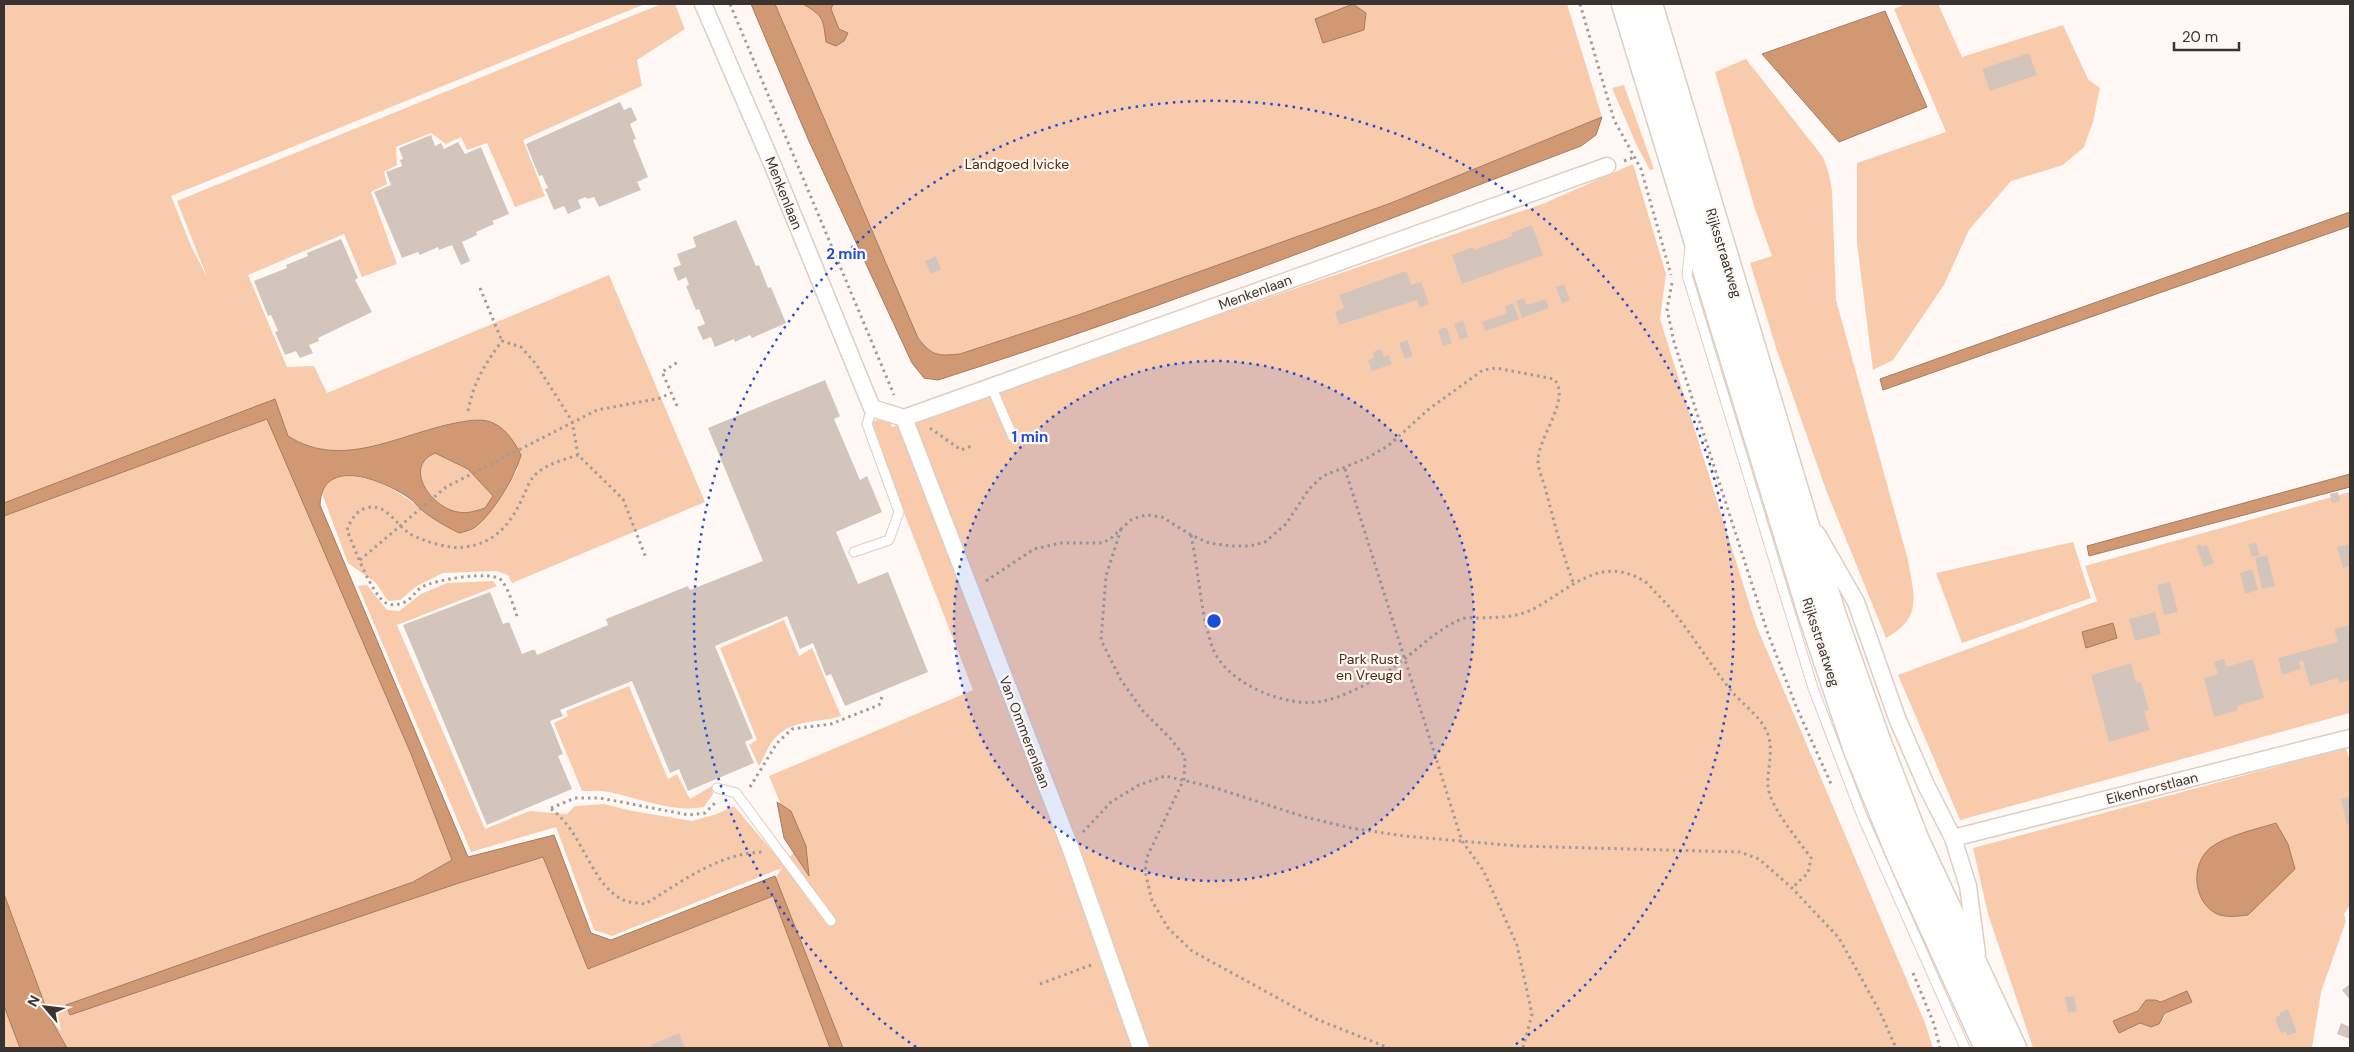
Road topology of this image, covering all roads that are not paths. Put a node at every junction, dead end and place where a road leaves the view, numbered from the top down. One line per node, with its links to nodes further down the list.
1 (704, 4): 7 (street, Menkenlaan)
2 (1625, 4): 5 (main road, Rijksstraatweg)
3 (1649, 4): 10 (main road, Rijksstraatweg)
4 (1607, 166): 6 (street, Menkenlaan)
5 (1692, 222): 18 (lane, Rijksstraatweg); 19 (main road, Rijksstraatweg)
6 (991, 386): 8 (street, Menkenlaan); 9 (lane)
7 (872, 408): 8 (street); 11 (lane)
8 (904, 418): 17 (street, Van Ommerenlaan)
9 (1013, 437)
10 (1799, 502): 14 (street, Rijksstraatweg); 16 (main road, Rijksstraatweg)
11 (854, 552)
12 (2350, 738): 14 (street, Eikenhorstlaan)
13 (717, 788): 15 (lane)
14 (1953, 838): 16 (street, Rijksstraatweg)
15 (831, 920)
16 (1980, 976): 20 (main road, Rijksstraatweg)
17 (1141, 1048)
18 (1965, 1048)
19 (1988, 1048)
20 (2013, 1048)

